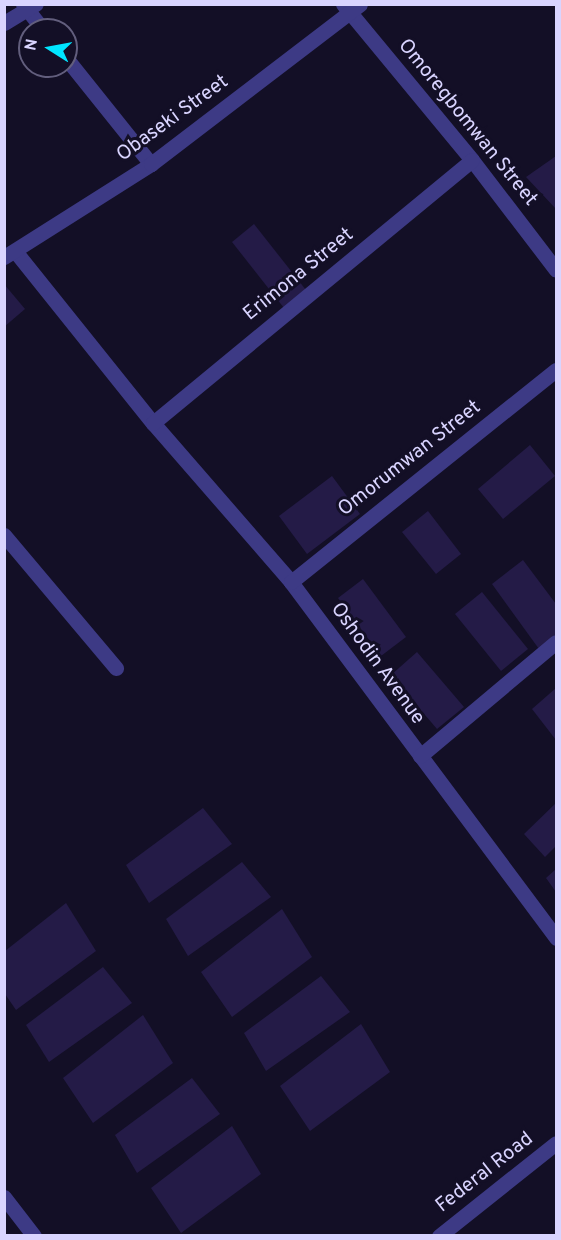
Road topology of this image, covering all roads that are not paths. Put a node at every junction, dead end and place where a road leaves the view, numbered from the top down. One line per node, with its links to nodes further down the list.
1 (28, 6): 3 (street)
2 (351, 8): 5 (street, Omoregbomwan Street); 6 (street, Obaseki Street)
3 (4, 23)
4 (78, 73): 6 (street)
5 (472, 160): 8 (street, Omoregbomwan Street); 10 (street, Erimona Street)
6 (151, 164): 7 (street, Obaseki Street)
7 (10, 254): 10 (street, Oshodin Avenue)
8 (556, 270)
9 (556, 370): 12 (street, Omorumwan Street)
10 (153, 423): 12 (street, Oshodin Avenue)
11 (4, 535): 14 (street)
12 (291, 582): 15 (street, Oshodin Avenue)
13 (556, 642): 15 (street)
14 (116, 668)
15 (420, 756): 16 (street, Oshodin Avenue)
16 (556, 938)
17 (556, 1143): 20 (street, Federal Road)
18 (4, 1197): 19 (street)
19 (34, 1236)
20 (439, 1236)

